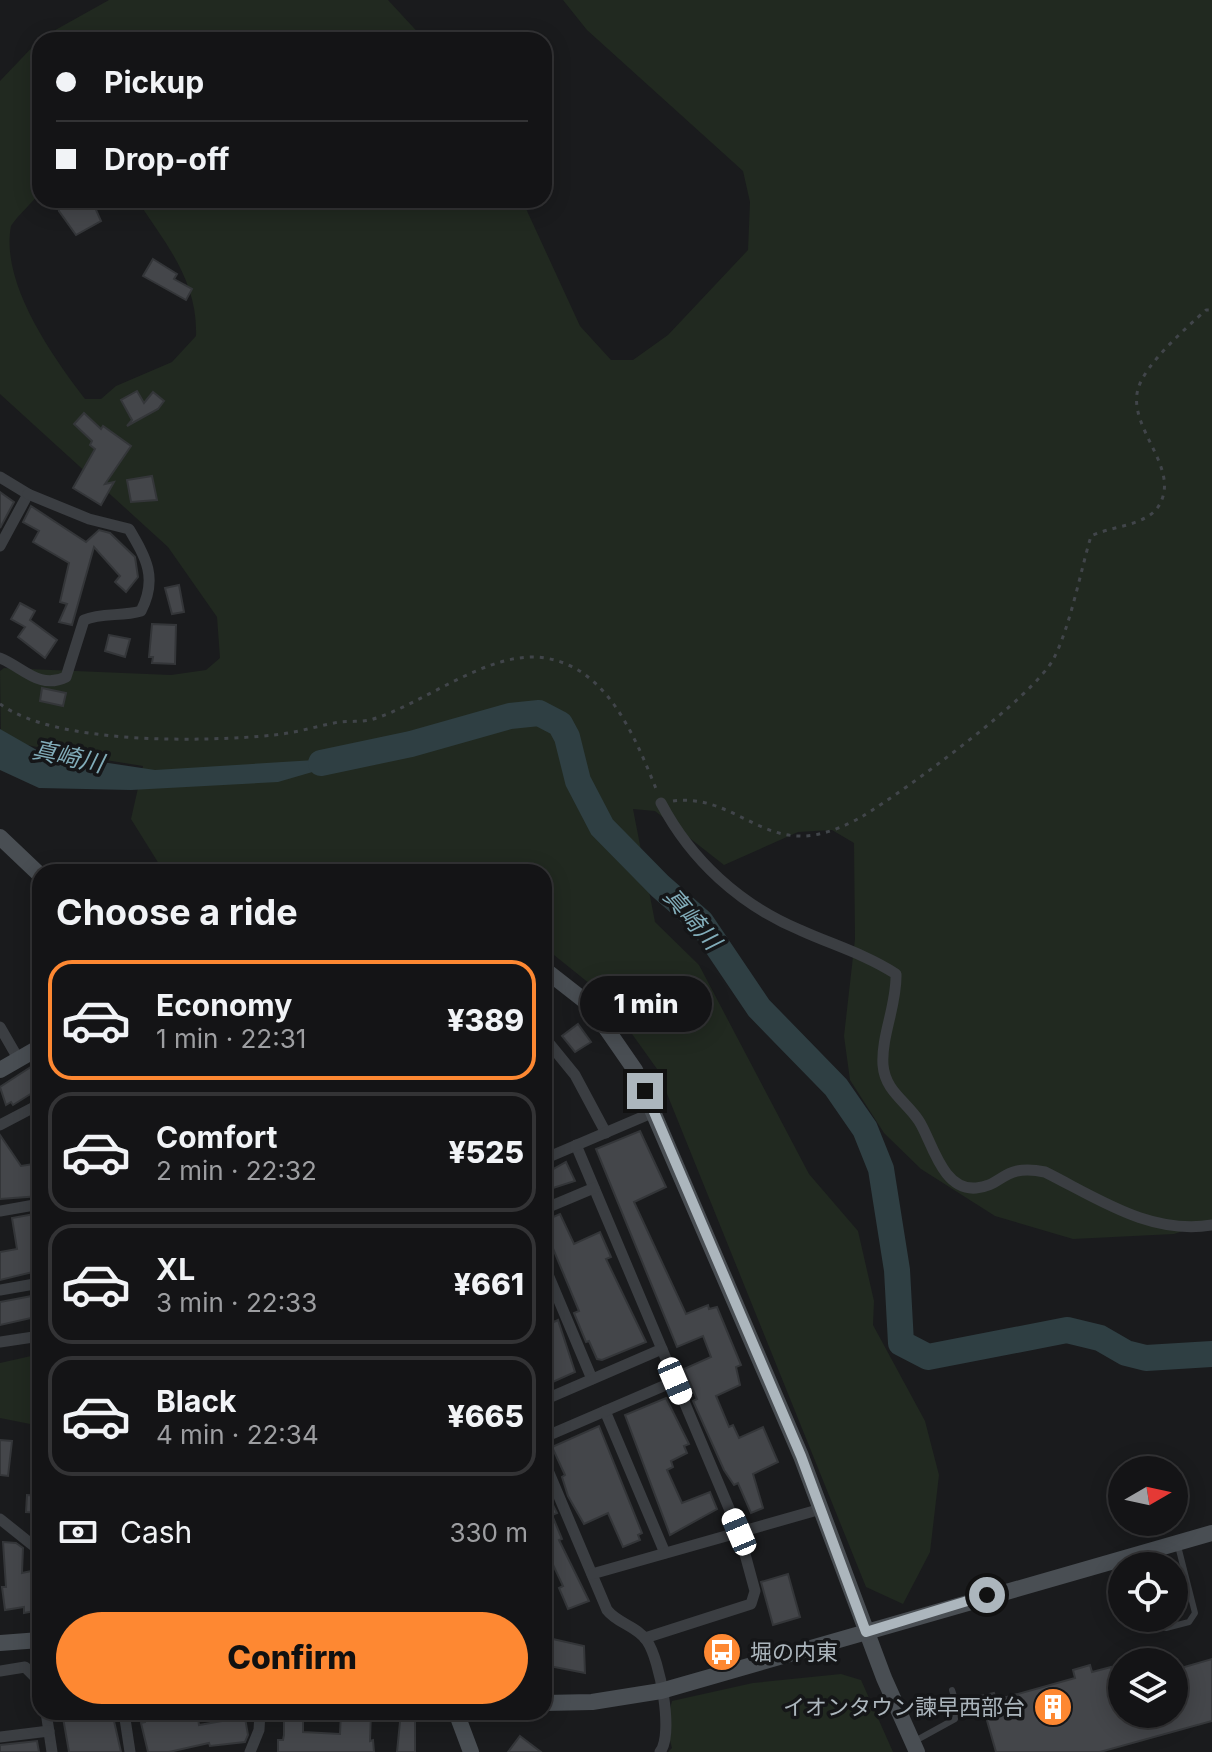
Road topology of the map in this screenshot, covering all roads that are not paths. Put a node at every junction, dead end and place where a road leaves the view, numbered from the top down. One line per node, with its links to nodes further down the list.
1 (0, 477): 2 (street)
2 (28, 494): 3 (street); 4 (street)
3 (0, 546)
4 (0, 658)
5 (661, 803): 24 (street)
6 (0, 837): 7 (street)
7 (32, 867)
8 (552, 975): 15 (street)
9 (0, 1027): 12 (street)
10 (552, 1047): 17 (street)
11 (32, 1052): 12 (street)
12 (19, 1060): 13 (street)
13 (0, 1070)
14 (32, 1108): 16 (street)
15 (654, 1112): 17 (street); 37 (street)
16 (0, 1125)
17 (606, 1133): 18 (street)
18 (576, 1145): 19 (street); 20 (street)
19 (552, 1156)
20 (594, 1188): 22 (street); 30 (street)
21 (32, 1205): 23 (street)
22 (552, 1206)
23 (0, 1211)
24 (1212, 1225)
25 (32, 1284): 27 (street)
26 (552, 1284): 31 (street)
27 (0, 1290)
28 (32, 1337): 29 (street)
29 (0, 1342)
30 (662, 1349): 31 (street); 32 (street)
31 (592, 1379): 33 (street)
32 (675, 1381): 34 (street); 39 (street)
33 (552, 1396)
34 (605, 1411): 35 (street); 44 (street)
35 (552, 1434)
36 (552, 1480): 45 (street)
37 (821, 1509): 39 (street); 48 (street)
38 (0, 1519): 42 (street)
39 (739, 1532): 44 (street); 49 (street)
40 (1212, 1533): 41 (street)
41 (1177, 1542): 43 (lane); 48 (street)
42 (32, 1545)
43 (1180, 1552)
44 (665, 1553): 45 (street)
45 (592, 1574): 49 (street)
46 (1188, 1585): 47 (lane)
47 (1188, 1622)
48 (866, 1632): 55 (street); 63 (street)
49 (645, 1638): 55 (street)
50 (32, 1641): 51 (street)
51 (0, 1643)
52 (0, 1671): 53 (street)
53 (32, 1674)
54 (952, 1690): 63 (lane)
55 (661, 1691): 56 (street); 68 (street)
56 (552, 1703)
57 (47, 1720): 61 (street)
58 (125, 1720): 65 (street)
59 (258, 1720): 66 (street)
60 (459, 1720): 67 (street)
61 (49, 1731): 62 (street); 64 (street)
62 (0, 1737)
63 (914, 1747)
64 (52, 1752)
65 (130, 1752)
66 (250, 1752)
67 (471, 1752)
68 (660, 1752)

